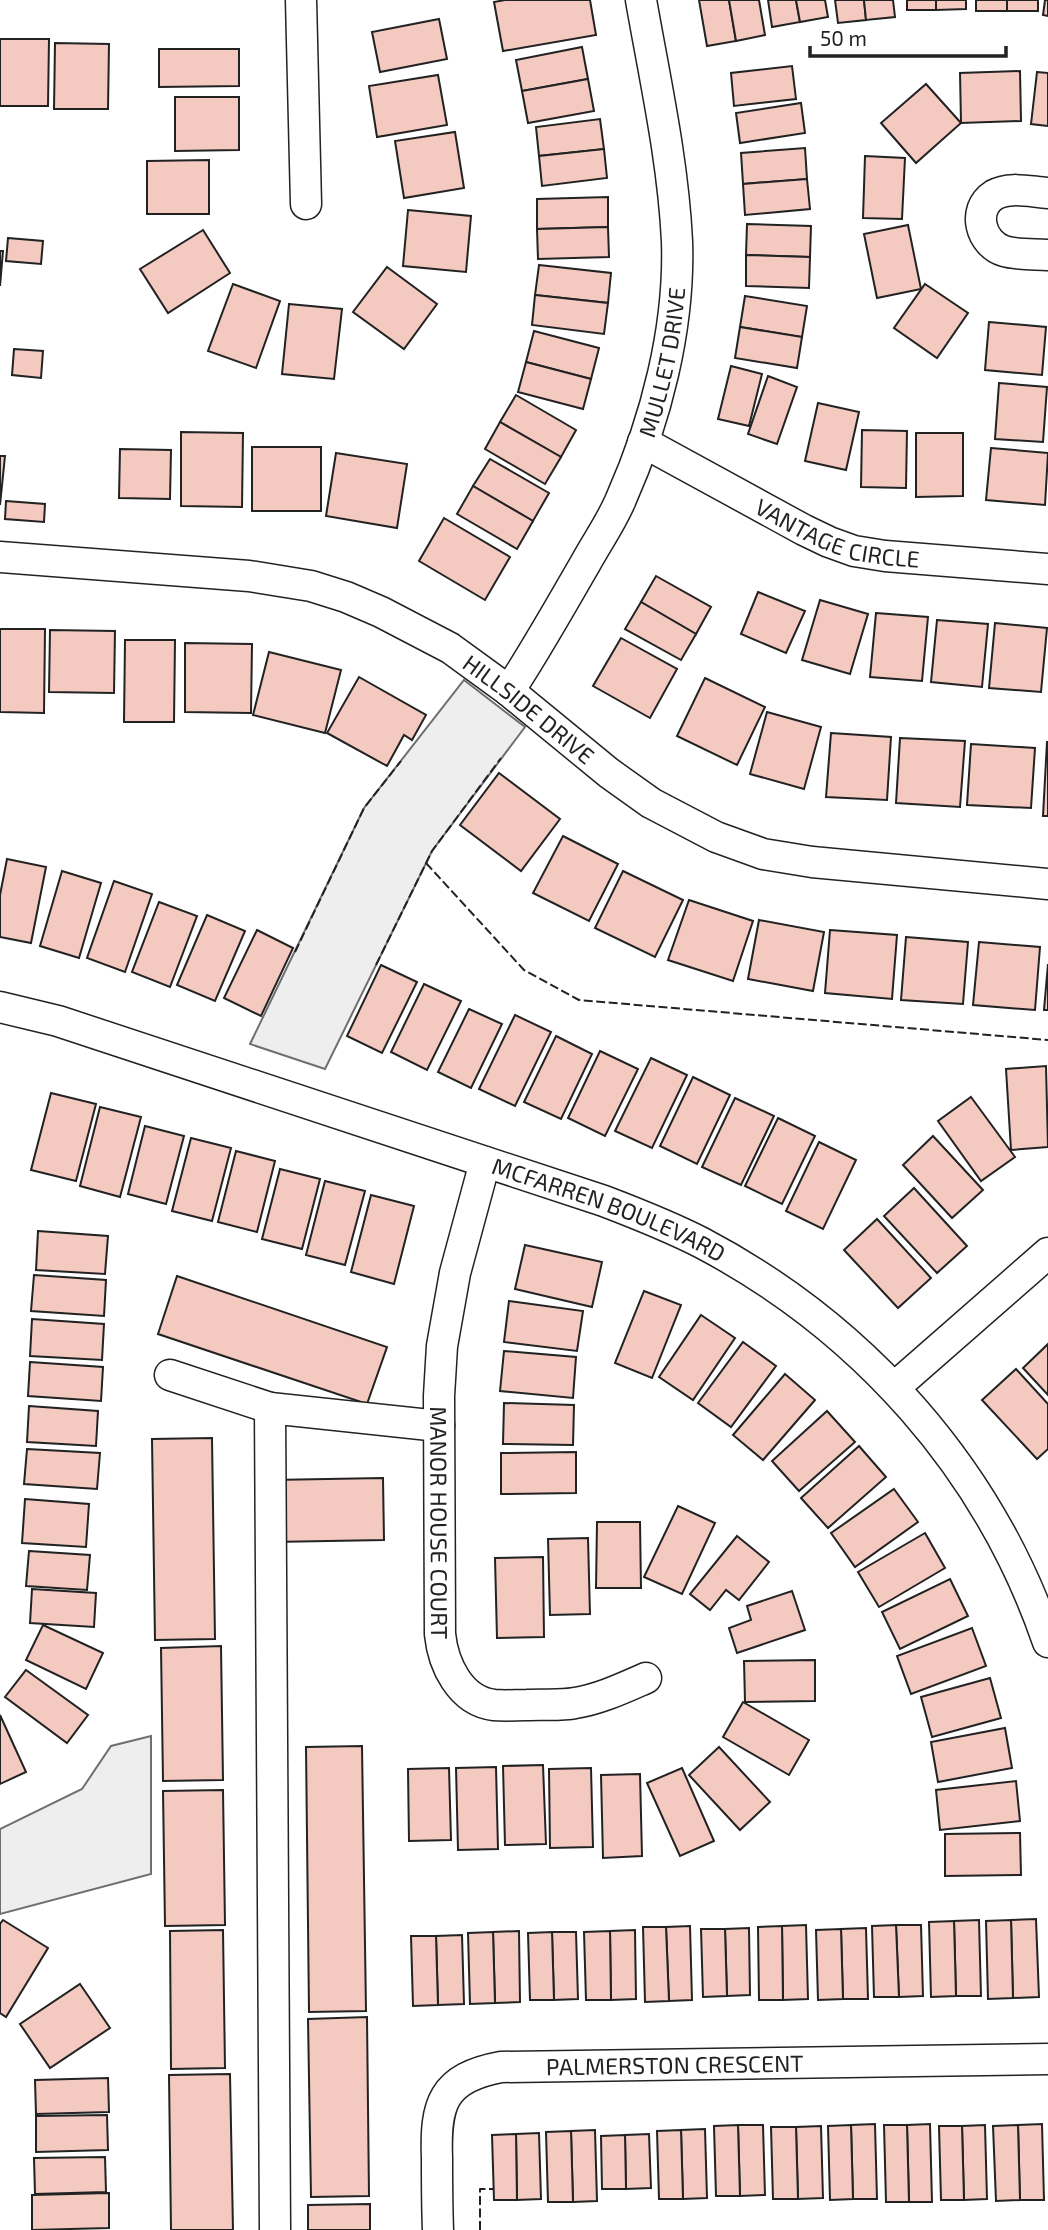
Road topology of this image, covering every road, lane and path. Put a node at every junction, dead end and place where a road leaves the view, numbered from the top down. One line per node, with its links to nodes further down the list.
1 (302, 0): 4 (street)
2 (641, 0): 6 (street, MULLET DRIVE)
3 (1048, 193): 5 (street)
4 (306, 204)
5 (1048, 255)
6 (643, 442): 8 (street, VANTAGE CIRCLE); 9 (street, MULLET DRIVE)
7 (0, 557): 9 (street, HILLSIDE DRIVE)
8 (1048, 569)
9 (509, 691): 10 (street, HILLSIDE DRIVE)
10 (1048, 884)
11 (0, 1007): 12 (street, MCFARREN BOULEVARD)
12 (485, 1162): 15 (street, MCFARREN BOULEVARD); 17 (street, MANOR HOUSE COURT)
13 (1048, 1253): 15 (street)
14 (170, 1374): 16 (street)
15 (895, 1387): 18 (street, MCFARREN BOULEVARD)
16 (270, 1408): 17 (street); 21 (street)
17 (439, 1426): 19 (street, MANOR HOUSE COURT)
18 (1048, 1642)
19 (646, 1678)
20 (1048, 2059): 22 (street, PALMERSTON CRESCENT)
21 (275, 2230)
22 (438, 2230)

